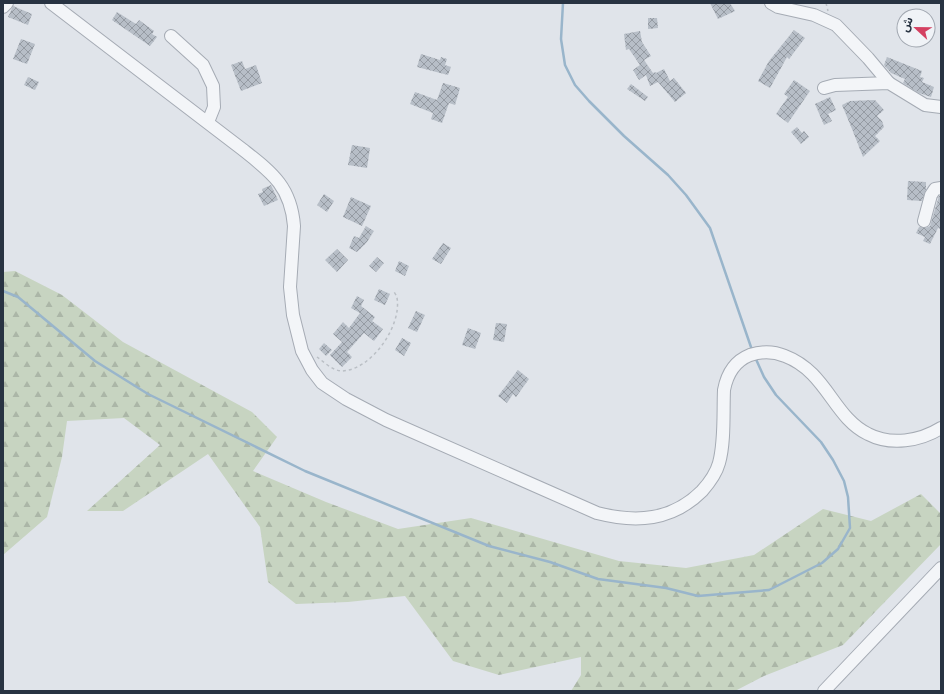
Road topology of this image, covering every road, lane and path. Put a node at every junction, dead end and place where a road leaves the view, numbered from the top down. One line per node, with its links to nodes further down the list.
1 (7, 3): 4 (street)
2 (51, 3): 9 (street)
3 (771, 3): 6 (street)
4 (3, 7)
5 (171, 36): 9 (street)
6 (889, 83): 7 (street); 8 (street)
7 (824, 88)
8 (941, 106)
9 (208, 122): 14 (street)
10 (941, 188): 11 (street)
11 (924, 221)
12 (393, 290): 13 (path)
13 (313, 354)
14 (941, 428)
15 (941, 568): 16 (street)
16 (824, 691)

